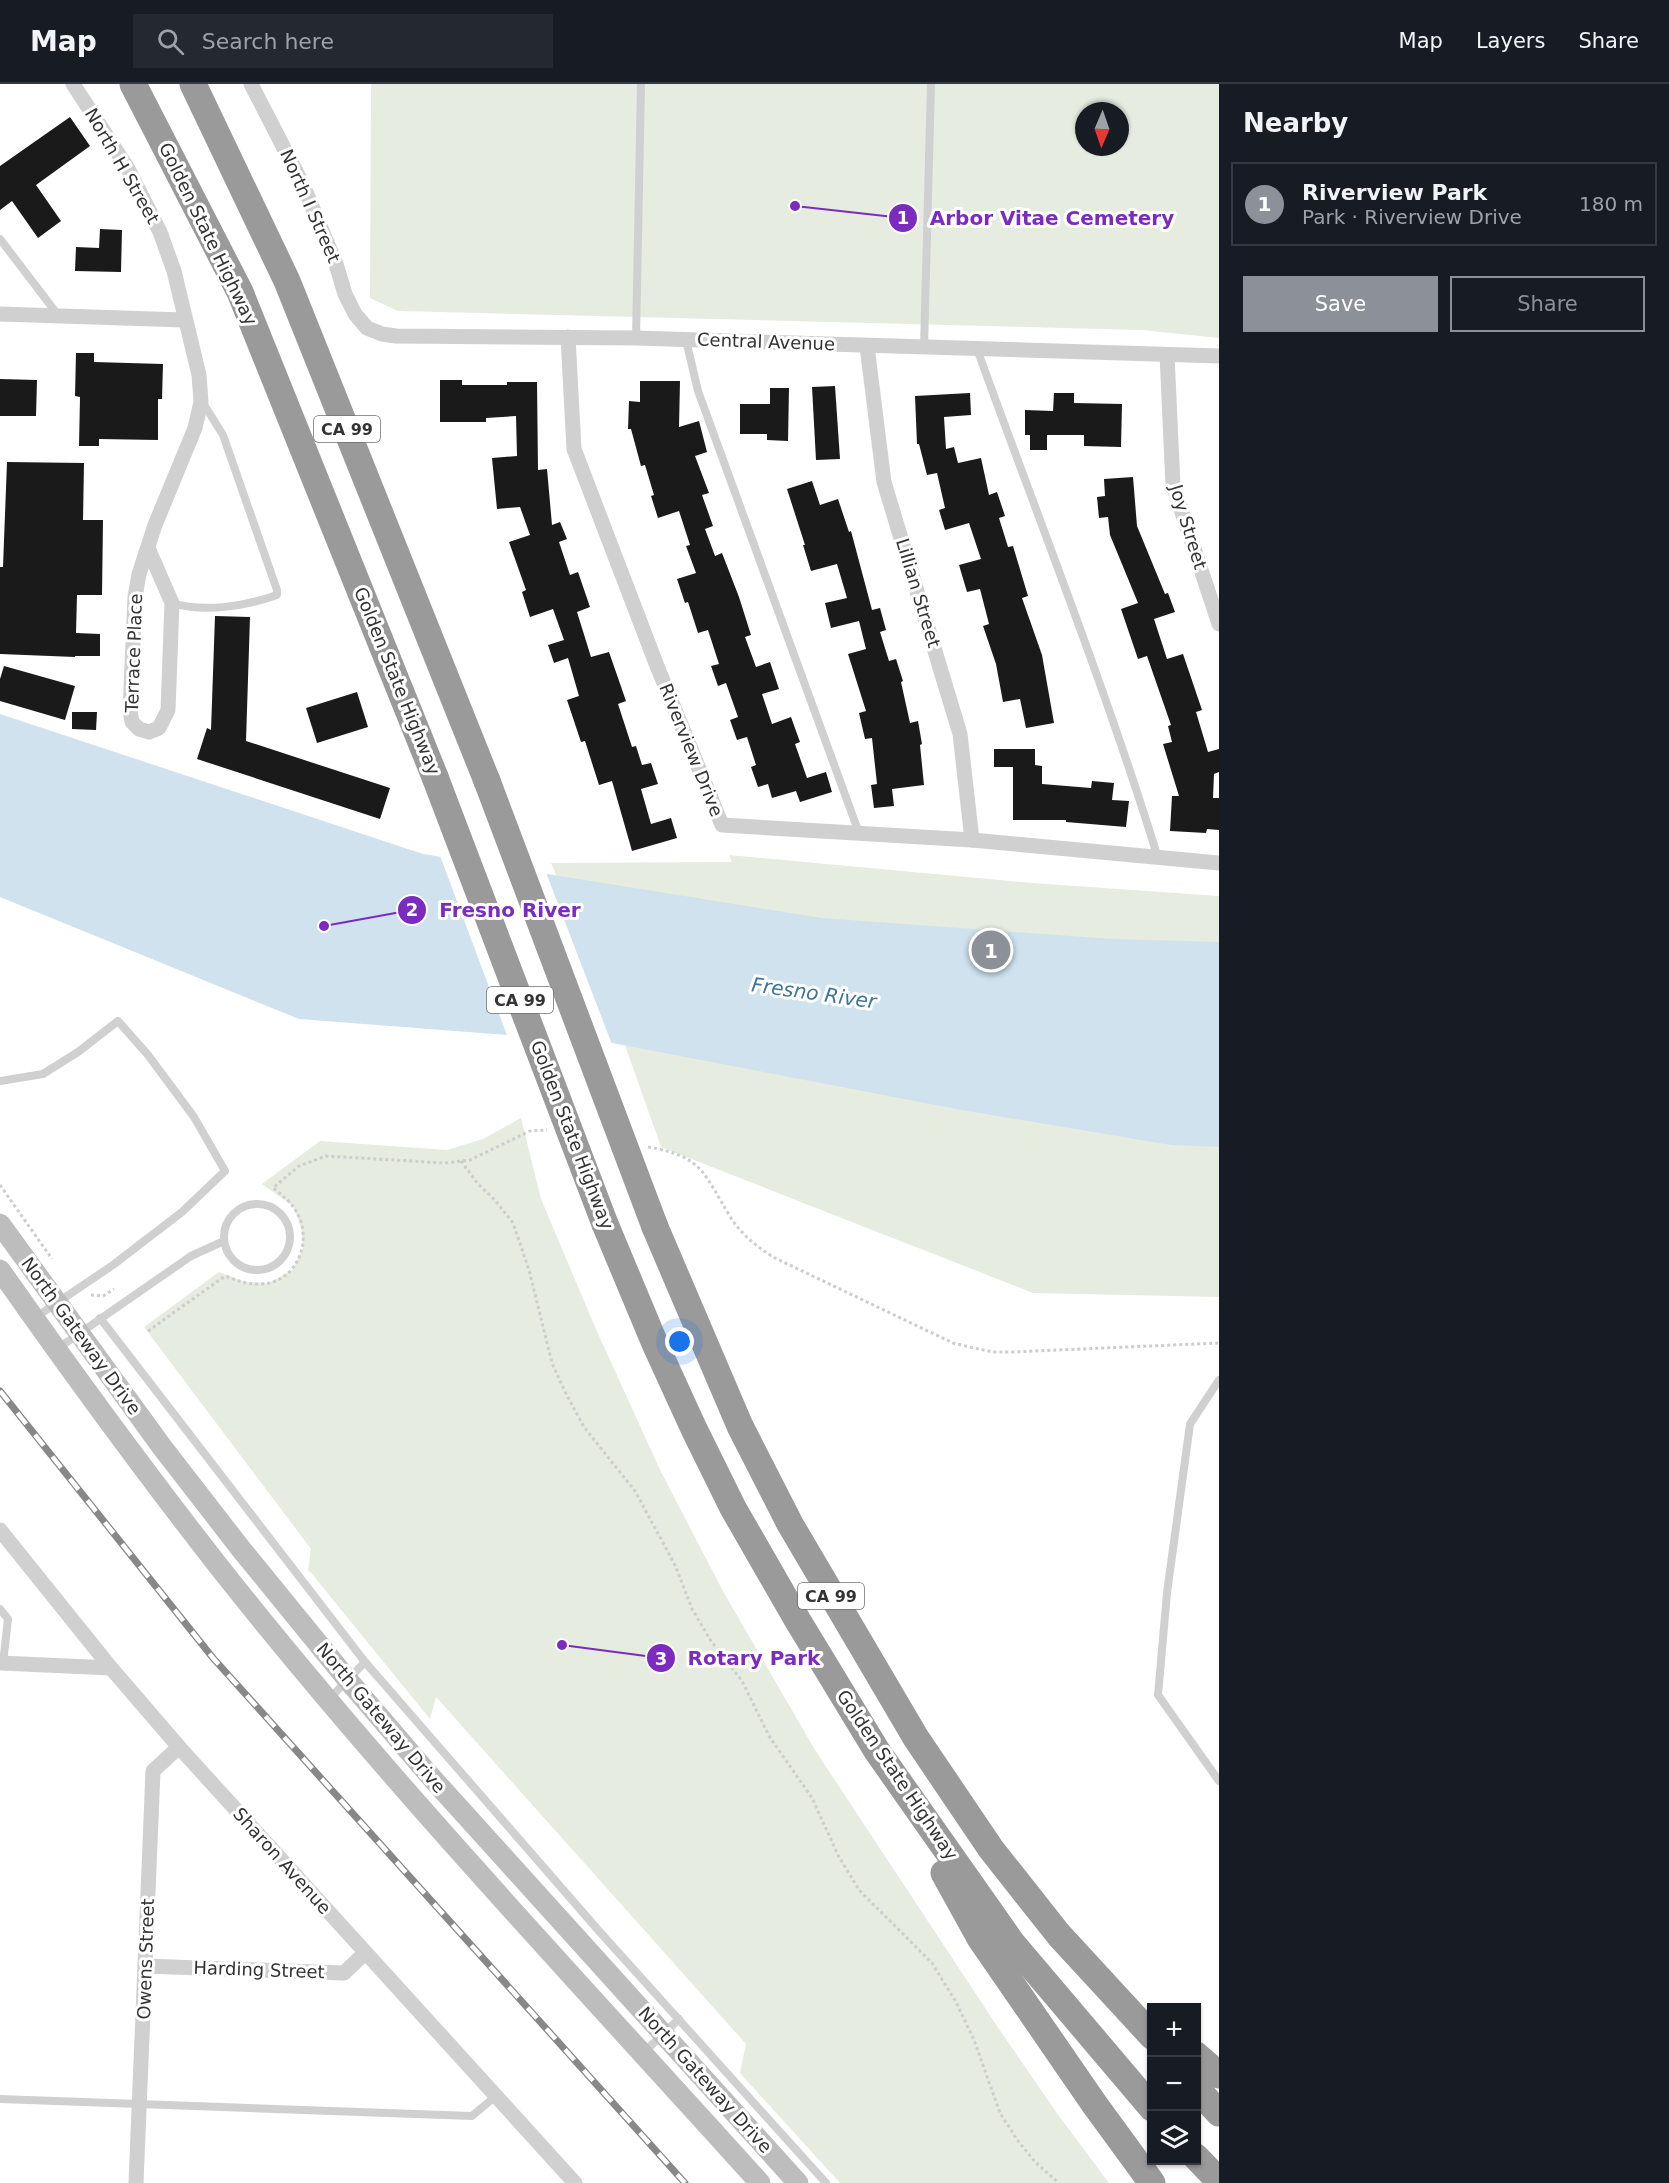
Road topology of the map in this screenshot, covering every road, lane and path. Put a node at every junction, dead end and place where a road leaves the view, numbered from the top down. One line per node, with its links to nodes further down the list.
1 (74, 84): 10 (street, North H Street)
2 (133, 84): 55 (highway, Golden State Highway / CA 99, bridge)
3 (193, 84): 57 (highway, Golden State Highway / CA 99, bridge)
4 (251, 84): 11 (street, North I Street)
5 (641, 84): 13 (lane)
6 (931, 84): 16 (lane)
7 (0, 239): 9 (lane)
8 (0, 314): 9 (street)
9 (59, 316): 10 (street)
10 (184, 320): 20 (street, Terrace Place)
11 (367, 328): 12 (street, Central Avenue)
12 (568, 337): 13 (street, Central Avenue); 24 (street, Riverview Drive)
13 (636, 338): 14 (street, Central Avenue)
14 (686, 340): 15 (street, Central Avenue); 24 (lane)
15 (867, 346): 16 (street, Central Avenue); 25 (street, Lillian Street)
16 (924, 347): 17 (street, Central Avenue)
17 (977, 349): 18 (street, Central Avenue); 26 (lane)
18 (1167, 355): 19 (street, Central Avenue); 23 (street, Joy Street)
19 (1219, 356)
20 (201, 402): 21 (street, Terrace Place); 22 (lane)
21 (148, 548): 22 (street, Terrace Place); 22 (street, Terrace Place)
22 (172, 603)
23 (1219, 624)
24 (859, 833): 25 (street, Riverview Drive)
25 (972, 840): 26 (street, Riverview Drive)
26 (1158, 858): 27 (street, Riverview Drive)
27 (1219, 863)
28 (0, 1081): 39 (lane)
29 (551, 1130): 31 (path)
30 (644, 1146): 44 (path)
31 (461, 1161): 42 (path); 80 (path)
32 (0, 1185): 35 (path)
33 (0, 1224): 39 (main road, North Gateway Drive)
34 (224, 1241): 34 (lane); 41 (lane)
35 (55, 1263)
36 (0, 1270): 40 (main road, North Gateway Drive)
37 (114, 1289): 38 (path)
38 (89, 1295)
39 (56, 1302): 40 (lane); 43 (main road, North Gateway Drive)
40 (34, 1318): 45 (main road, North Gateway Drive)
41 (99, 1318): 43 (lane); 49 (lane)
42 (148, 1331)
43 (78, 1333): 45 (lane); 52 (main road, North Gateway Drive)
44 (1219, 1343)
45 (56, 1349): 53 (main road, North Gateway Drive)
46 (1219, 1380): 56 (lane)
47 (0, 1530): 51 (street, Sharon Avenue)
48 (0, 1609): 50 (lane)
49 (365, 1662): 52 (lane); 61 (lane)
50 (1, 1663): 51 (street)
51 (111, 1668): 54 (street, Sharon Avenue)
52 (347, 1679): 53 (lane); 63 (main road, North Gateway Drive)
53 (329, 1699): 64 (main road, North Gateway Drive)
54 (179, 1747): 58 (street, Sharon Avenue); 59 (street, Owens Street)
55 (877, 1751): 70 (highway, Golden State Highway / CA 99); 81 (highway)
56 (1219, 1781)
57 (1059, 1935): 60 (highway); 62 (highway, Golden State Highway / CA 99)
58 (365, 1953): 59 (street, Harding Street); 68 (street, Sharon Avenue)
59 (145, 1966): 71 (street, Owens Street)
60 (1147, 2012)
61 (679, 2019): 63 (lane); 79 (lane)
62 (1147, 2031)
63 (663, 2034): 64 (lane); 78 (main road, North Gateway Drive)
64 (643, 2053): 77 (main road, North Gateway Drive)
65 (1199, 2057): 66 (highway)
66 (1219, 2074)
67 (1201, 2093): 72 (highway)
68 (497, 2095): 71 (lane); 76 (street, Sharon Avenue)
69 (0, 2099): 71 (lane)
70 (1147, 2102)
71 (140, 2104): 75 (street, Owens Street)
72 (1219, 2113)
73 (1201, 2161): 74 (highway)
74 (1219, 2181)
75 (136, 2183)
76 (575, 2183)
77 (760, 2183)
78 (798, 2183)
79 (826, 2183)
80 (1059, 2183)
81 (1152, 2183)

